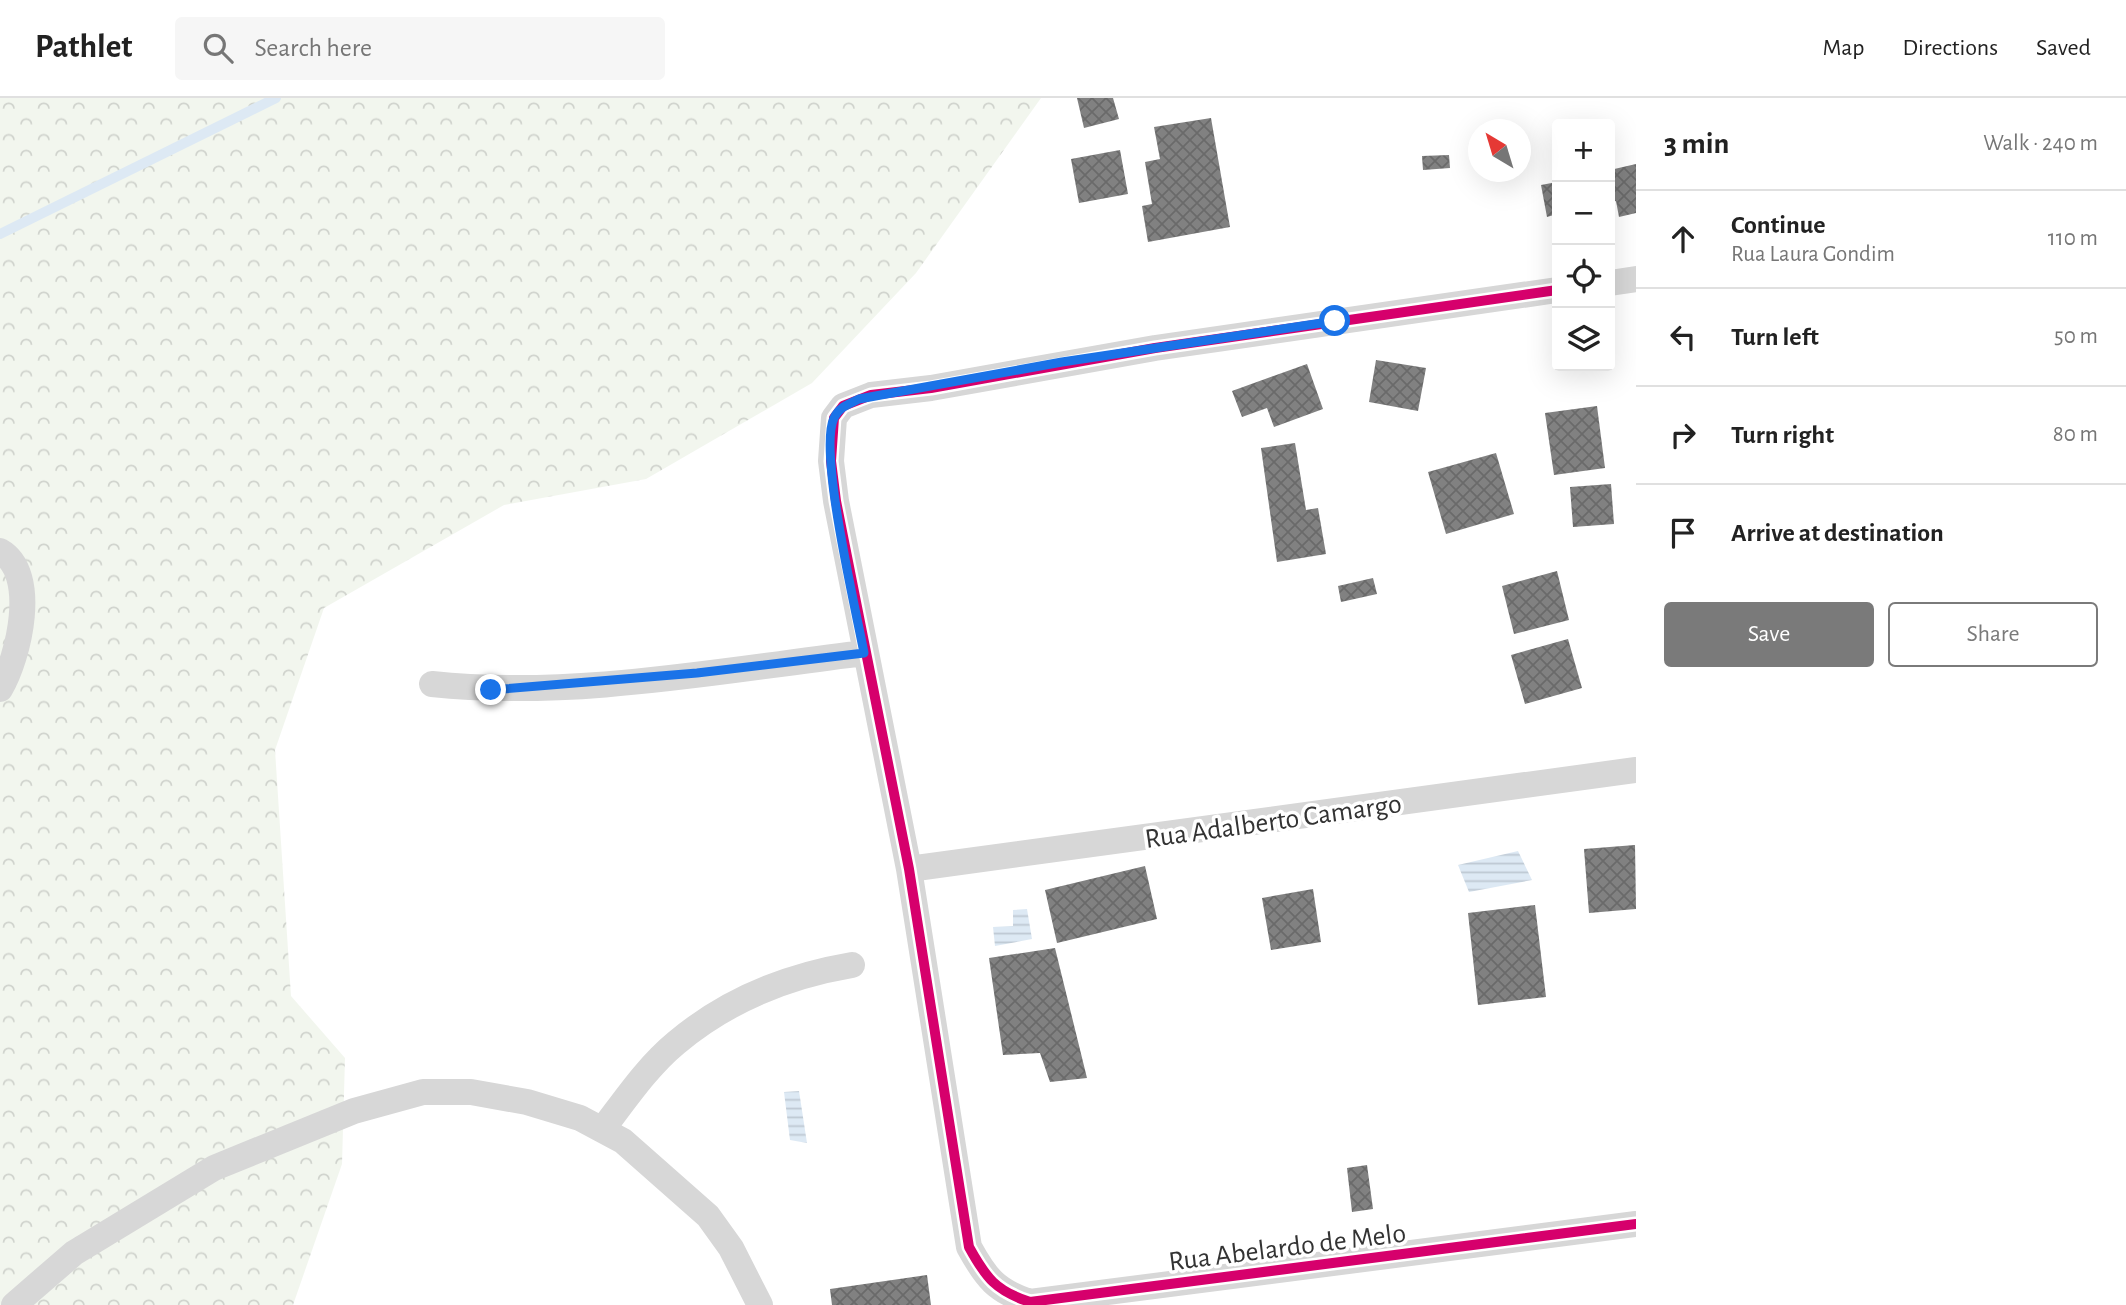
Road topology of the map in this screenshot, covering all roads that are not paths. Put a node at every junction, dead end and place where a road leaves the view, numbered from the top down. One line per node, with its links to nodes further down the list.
1 (1636, 279): 2 (street)
2 (1615, 282)
3 (1552, 291): 5 (street)
4 (0, 551): 7 (street)
5 (864, 653): 6 (street); 9 (street)
6 (432, 684)
7 (0, 689)
8 (1636, 770): 9 (street, Rua Adalberto Camargo)
9 (909, 869): 12 (street, Rua Abelardo de Melo)
10 (852, 965): 11 (street)
11 (602, 1130): 13 (street); 14 (street)
12 (1636, 1224)
13 (759, 1303)
14 (14, 1305)

